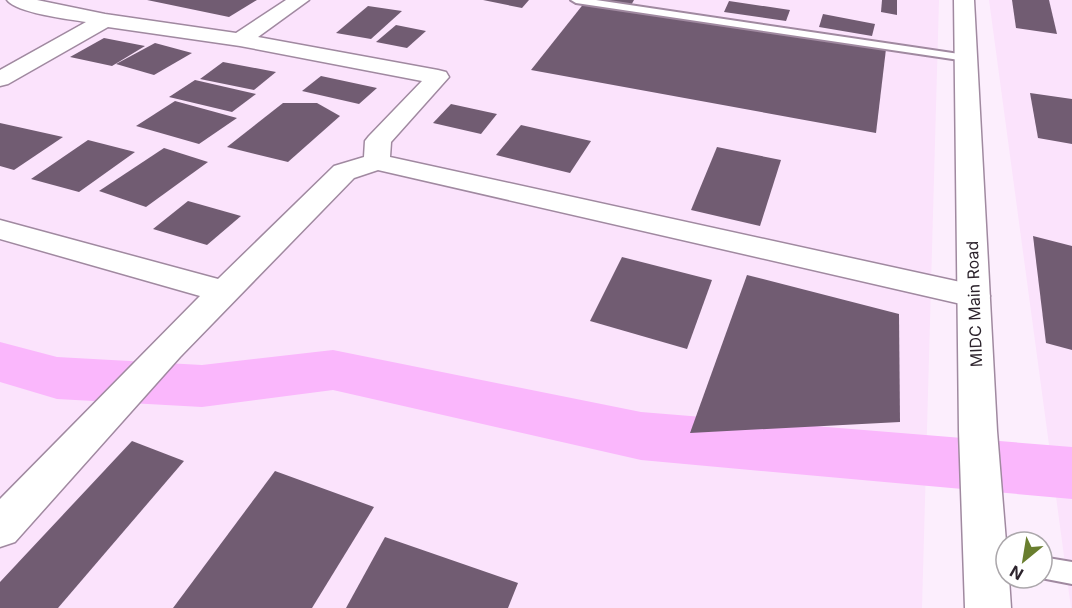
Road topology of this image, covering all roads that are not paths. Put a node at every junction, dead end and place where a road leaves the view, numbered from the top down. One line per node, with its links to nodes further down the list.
1 (17, 0): 6 (street)
2 (84, 0): 6 (street)
3 (299, 0): 8 (street)
4 (576, 0): 9 (lane)
5 (964, 0): 9 (street, MIDC Main Road)
6 (60, 12): 7 (street)
7 (105, 20): 8 (street); 10 (street)
8 (240, 40): 11 (street)
9 (966, 58): 14 (street, MIDC Main Road)
10 (0, 79)
11 (377, 162): 13 (street); 14 (street)
12 (0, 229): 13 (street)
13 (224, 292): 15 (street)
14 (974, 296): 16 (street, MIDC Main Road)
15 (0, 528)
16 (992, 550): 19 (street, MIDC Main Road)
17 (1054, 570): 18 (lane)
18 (1072, 573)
19 (988, 608)

